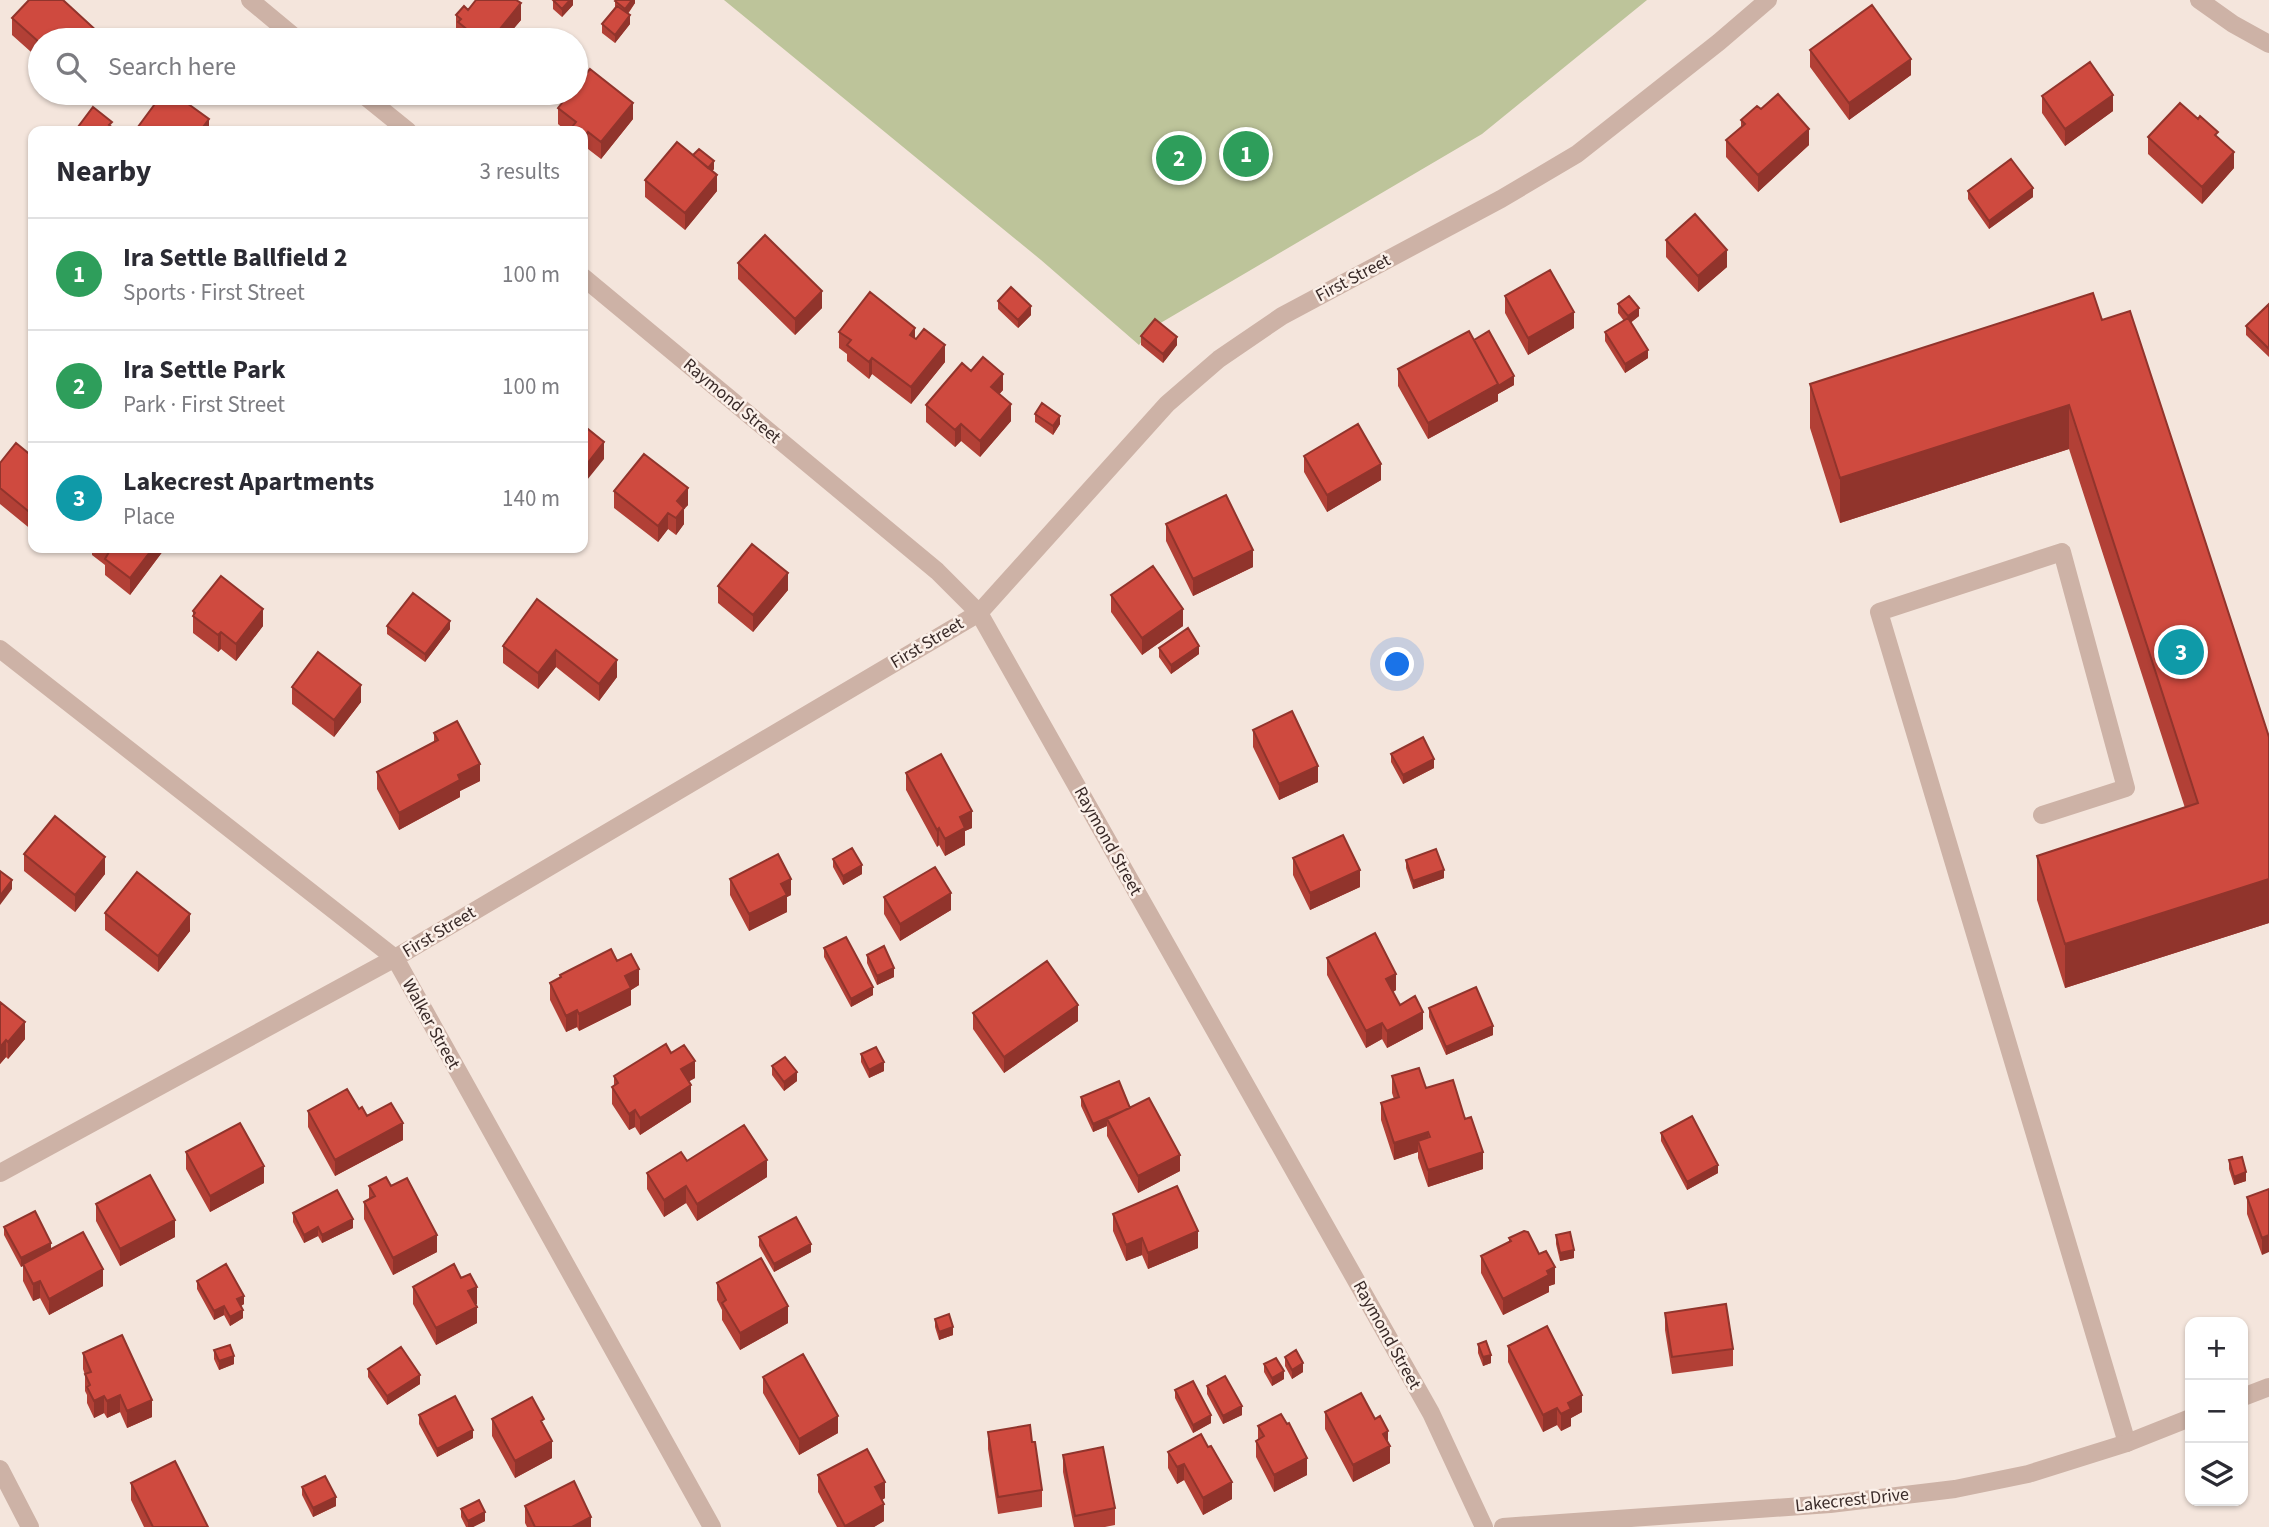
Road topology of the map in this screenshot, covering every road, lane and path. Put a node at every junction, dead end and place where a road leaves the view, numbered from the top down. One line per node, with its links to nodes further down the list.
1 (250, 0): 4 (street)
2 (1768, 0): 9 (street, First Street)
3 (2199, 0): 5 (street)
4 (284, 28)
5 (2269, 44)
6 (376, 105): 7 (street)
7 (402, 126)
8 (588, 281): 9 (street, Raymond Street)
9 (979, 612): 12 (street, First Street); 21 (street, Raymond Street)
10 (0, 649): 12 (street, Walker Street)
11 (2042, 815): 17 (street)
12 (395, 958): 13 (street, First Street); 20 (street, Walker Street)
13 (0, 1172)
14 (2269, 1387): 15 (street)
15 (2248, 1395)
16 (2185, 1420): 17 (street, Lakecrest Drive)
17 (2127, 1443): 22 (street, Lakecrest Drive)
18 (0, 1469): 19 (street)
19 (30, 1527)
20 (712, 1527)
21 (1483, 1527)
22 (1503, 1527)

